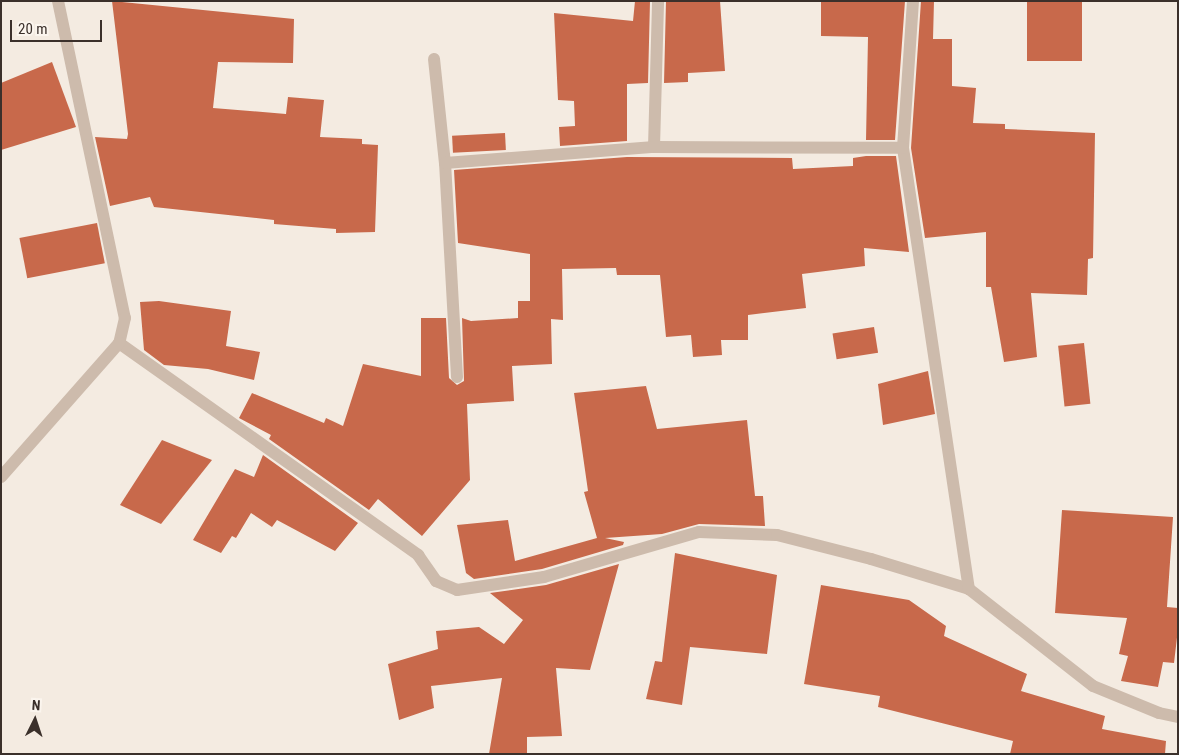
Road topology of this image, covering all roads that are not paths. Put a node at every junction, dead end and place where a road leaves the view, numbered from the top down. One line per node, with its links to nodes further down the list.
1 (58, 1): 8 (street)
2 (658, 1): 5 (street)
3 (913, 1): 6 (street)
4 (434, 59): 7 (street)
5 (654, 147): 6 (street); 7 (street)
6 (903, 148): 11 (street)
7 (445, 163): 9 (street)
8 (119, 343): 10 (street); 11 (street)
9 (458, 378)
10 (1, 477)
11 (970, 589): 12 (street)
12 (1178, 717)

